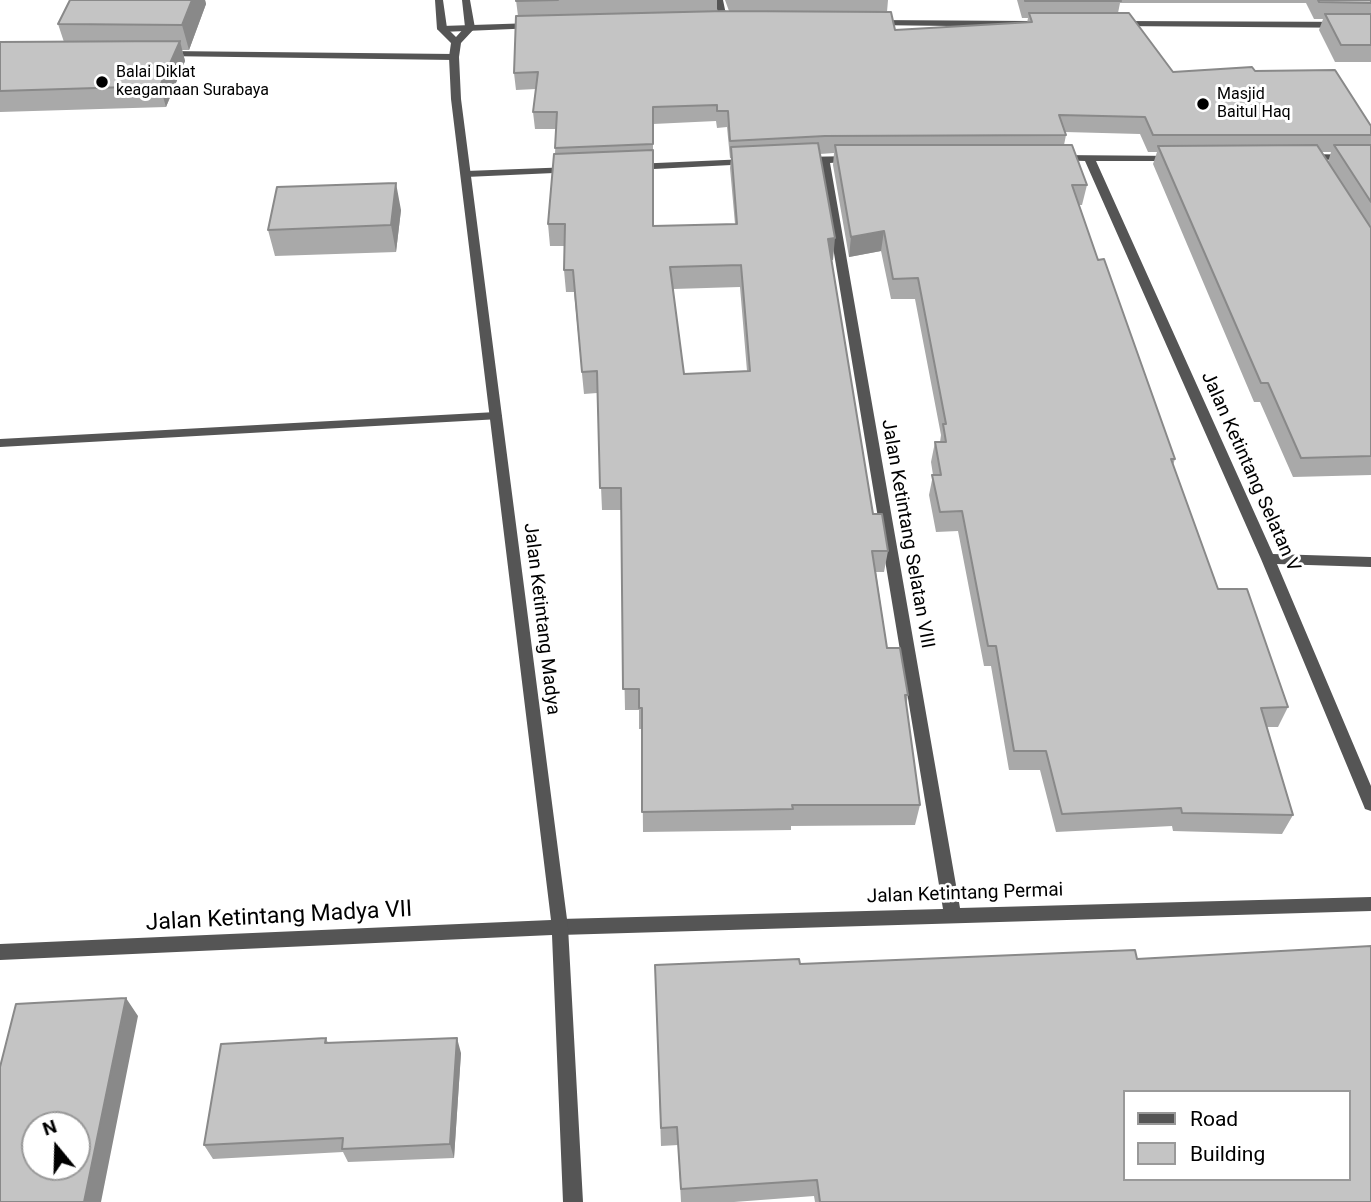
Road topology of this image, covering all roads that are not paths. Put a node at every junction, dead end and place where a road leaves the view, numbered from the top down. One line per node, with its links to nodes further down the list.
1 (439, 0): 13 (street)
2 (467, 0): 12 (street)
3 (719, 0): 5 (street)
4 (710, 22): 5 (street)
5 (724, 22): 6 (street)
6 (738, 22)
7 (862, 23): 8 (street)
8 (1041, 24)
9 (1110, 24): 10 (street)
10 (1371, 25)
11 (543, 26): 12 (street)
12 (470, 28): 13 (street); 14 (street)
13 (442, 29): 14 (street)
14 (456, 42): 16 (street, Jalan Ketintang Madya)
15 (157, 54): 16 (street)
16 (454, 57): 30 (street, Jalan Ketintang Madya)
17 (1314, 157): 21 (street); 22 (street); 28 (street)
18 (1047, 158): 19 (street)
19 (1089, 158): 20 (street); 33 (street, Jalan Ketintang Selatan V)
20 (1182, 158)
21 (1287, 158)
22 (1371, 158)
23 (824, 159): 24 (street); 25 (street); 37 (street, Jalan Ketintang Selatan VIII)
24 (866, 159)
25 (797, 160)
26 (756, 162): 27 (street)
27 (621, 167)
28 (1321, 168)
29 (581, 169): 30 (street)
30 (466, 174): 31 (street, Jalan Ketintang Madya)
31 (496, 416): 32 (street); 38 (street, Jalan Ketintang Madya)
32 (0, 443)
33 (1268, 559): 34 (street); 35 (street, Jalan Ketintang Selatan V)
34 (1371, 562)
35 (1371, 804)
36 (1371, 904): 37 (street, Jalan Ketintang Permai)
37 (953, 916): 38 (street, Jalan Ketintang Permai)
38 (560, 927): 39 (street, Jalan Ketintang Madya VII); 40 (street, Jalan Ketintang Madya)
39 (0, 952)
40 (573, 1202)

